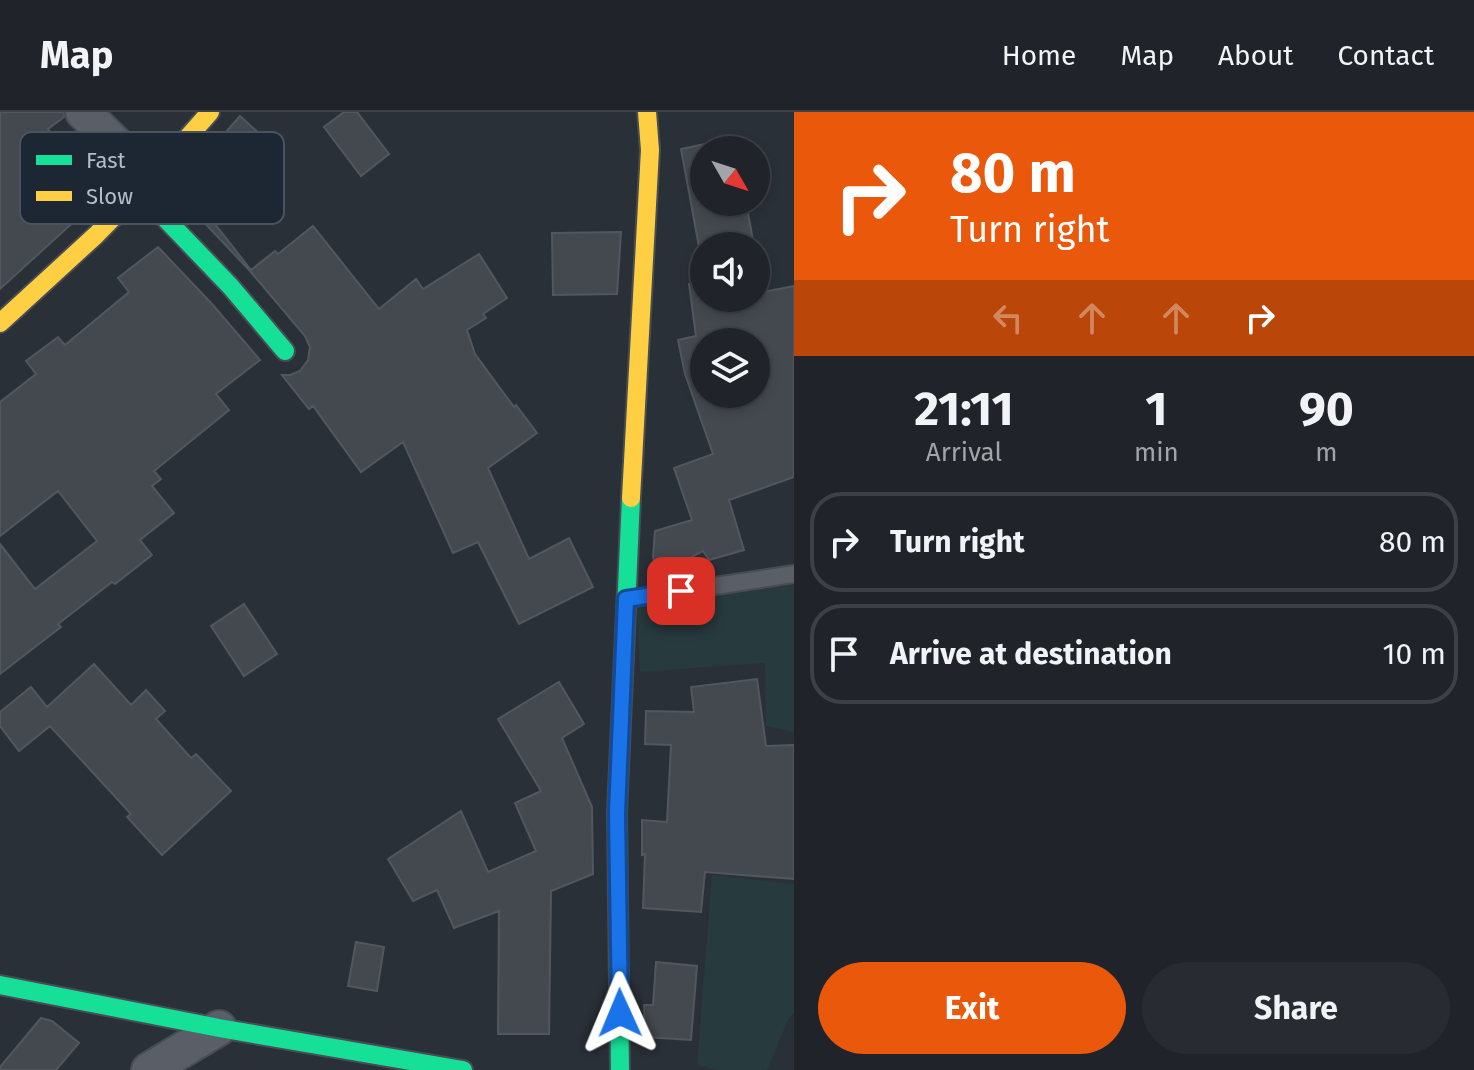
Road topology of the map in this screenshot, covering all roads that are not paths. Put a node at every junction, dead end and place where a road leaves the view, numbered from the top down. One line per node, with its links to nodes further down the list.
1 (83, 112): 4 (street)
2 (210, 112): 5 (street)
3 (647, 112): 11 (street)
4 (103, 132)
5 (192, 132)
6 (107, 224): 8 (street)
7 (179, 224): 9 (street)
8 (0, 323)
9 (285, 351)
10 (794, 574): 11 (lane)
11 (626, 599): 16 (street)
12 (0, 985): 13 (street)
13 (219, 1028): 14 (street); 15 (street)
14 (149, 1070)
15 (463, 1070)
16 (620, 1070)

